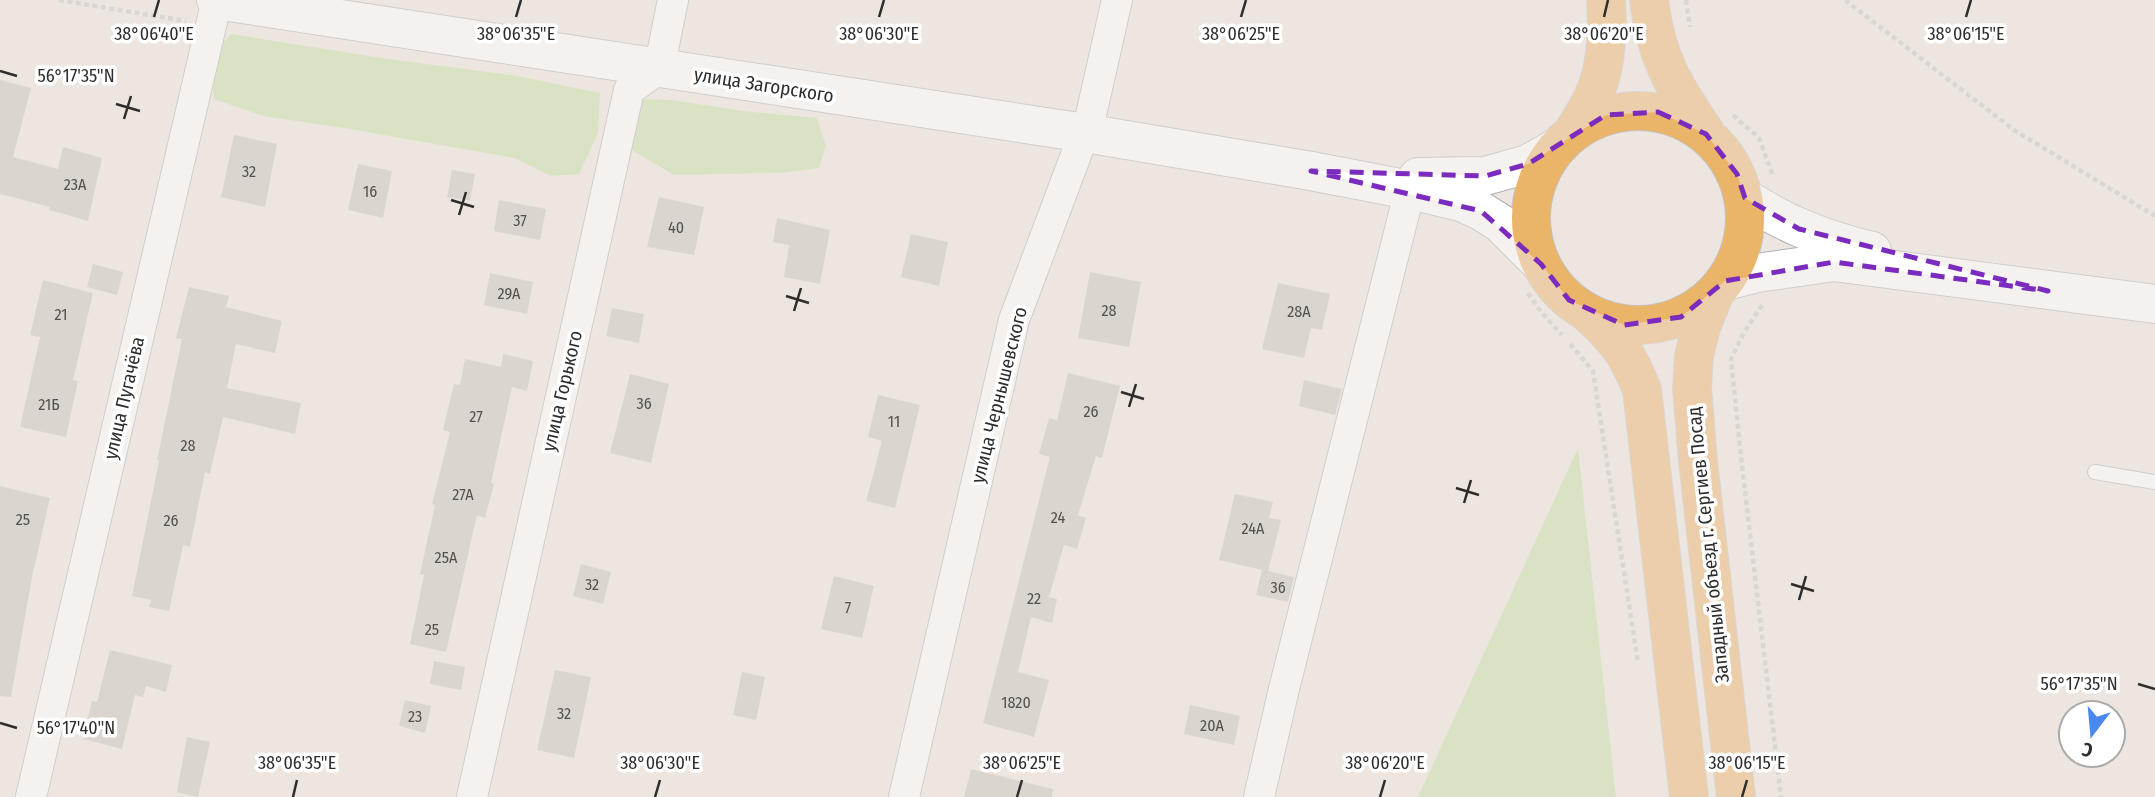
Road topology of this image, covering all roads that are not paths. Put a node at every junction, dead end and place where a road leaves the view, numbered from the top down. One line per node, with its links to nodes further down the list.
1 (217, 0): 6 (main road, улица Загорского); 20 (street, улица Пугачёва)
2 (673, 0): 6 (street)
3 (1117, 0): 8 (street, улица Чернышевского)
4 (1606, 0): 9 (main road)
5 (1649, 0): 7 (main road)
6 (659, 69): 8 (main road, улица Загорского); 21 (street, улица Горького)
7 (1716, 121): 9 (main road); 12 (main road)
8 (1085, 133): 10 (main road, улица Загорского); 22 (street, улица Чернышевского)
9 (1565, 139): 10 (main road); 13 (main road)
10 (1311, 171): 11 (main road)
11 (1410, 190): 13 (main road); 23 (street)
12 (1761, 192): 14 (main road); 15 (main road)
13 (1541, 264): 17 (main road)
14 (1720, 288): 15 (main road); 17 (main road); 25 (main road, Западный объезд г. Сергиев Посад)
15 (2048, 291): 16 (main road)
16 (2155, 304)
17 (1587, 312): 24 (main road)
18 (2095, 472): 19 (lane)
19 (2155, 482)
20 (31, 797)
21 (472, 797)
22 (904, 797)
23 (1259, 797)
24 (1689, 797)
25 (1736, 797)

